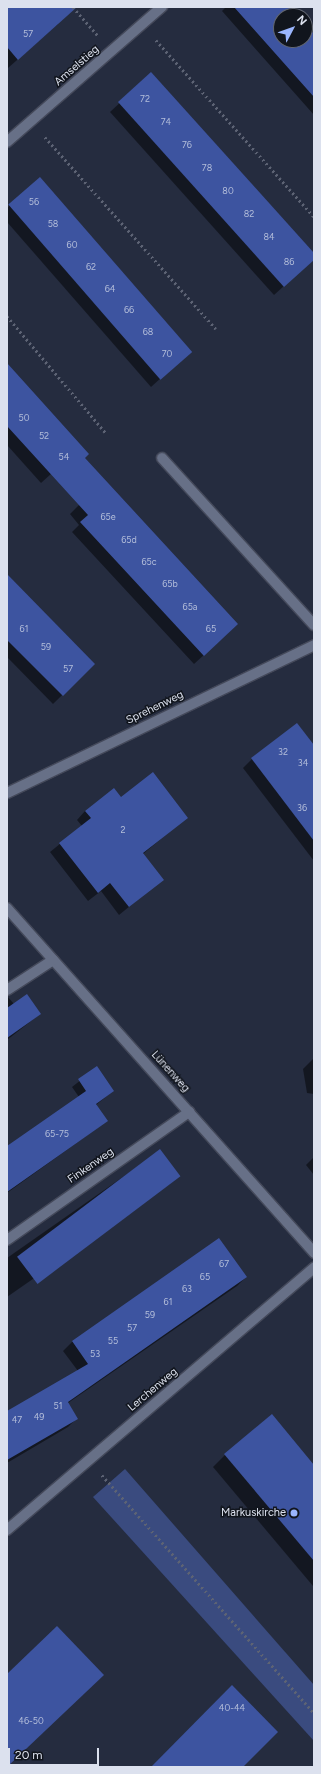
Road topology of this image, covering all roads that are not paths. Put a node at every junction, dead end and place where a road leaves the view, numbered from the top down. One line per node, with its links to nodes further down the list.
1 (162, 7): 2 (street, Amselstieg)
2 (7, 142)
3 (162, 458): 4 (street)
4 (314, 625)
5 (314, 645): 6 (street, Sprehenweg)
6 (7, 793)
7 (7, 908): 8 (street, Lünenweg)
8 (52, 960): 9 (street); 10 (street, Lünenweg)
9 (7, 990)
10 (189, 1112): 11 (street, Finkenweg); 12 (street, Lünenweg)
11 (7, 1240)
12 (314, 1254)
13 (314, 1268): 14 (street, Lerchenweg)
14 (7, 1530)

